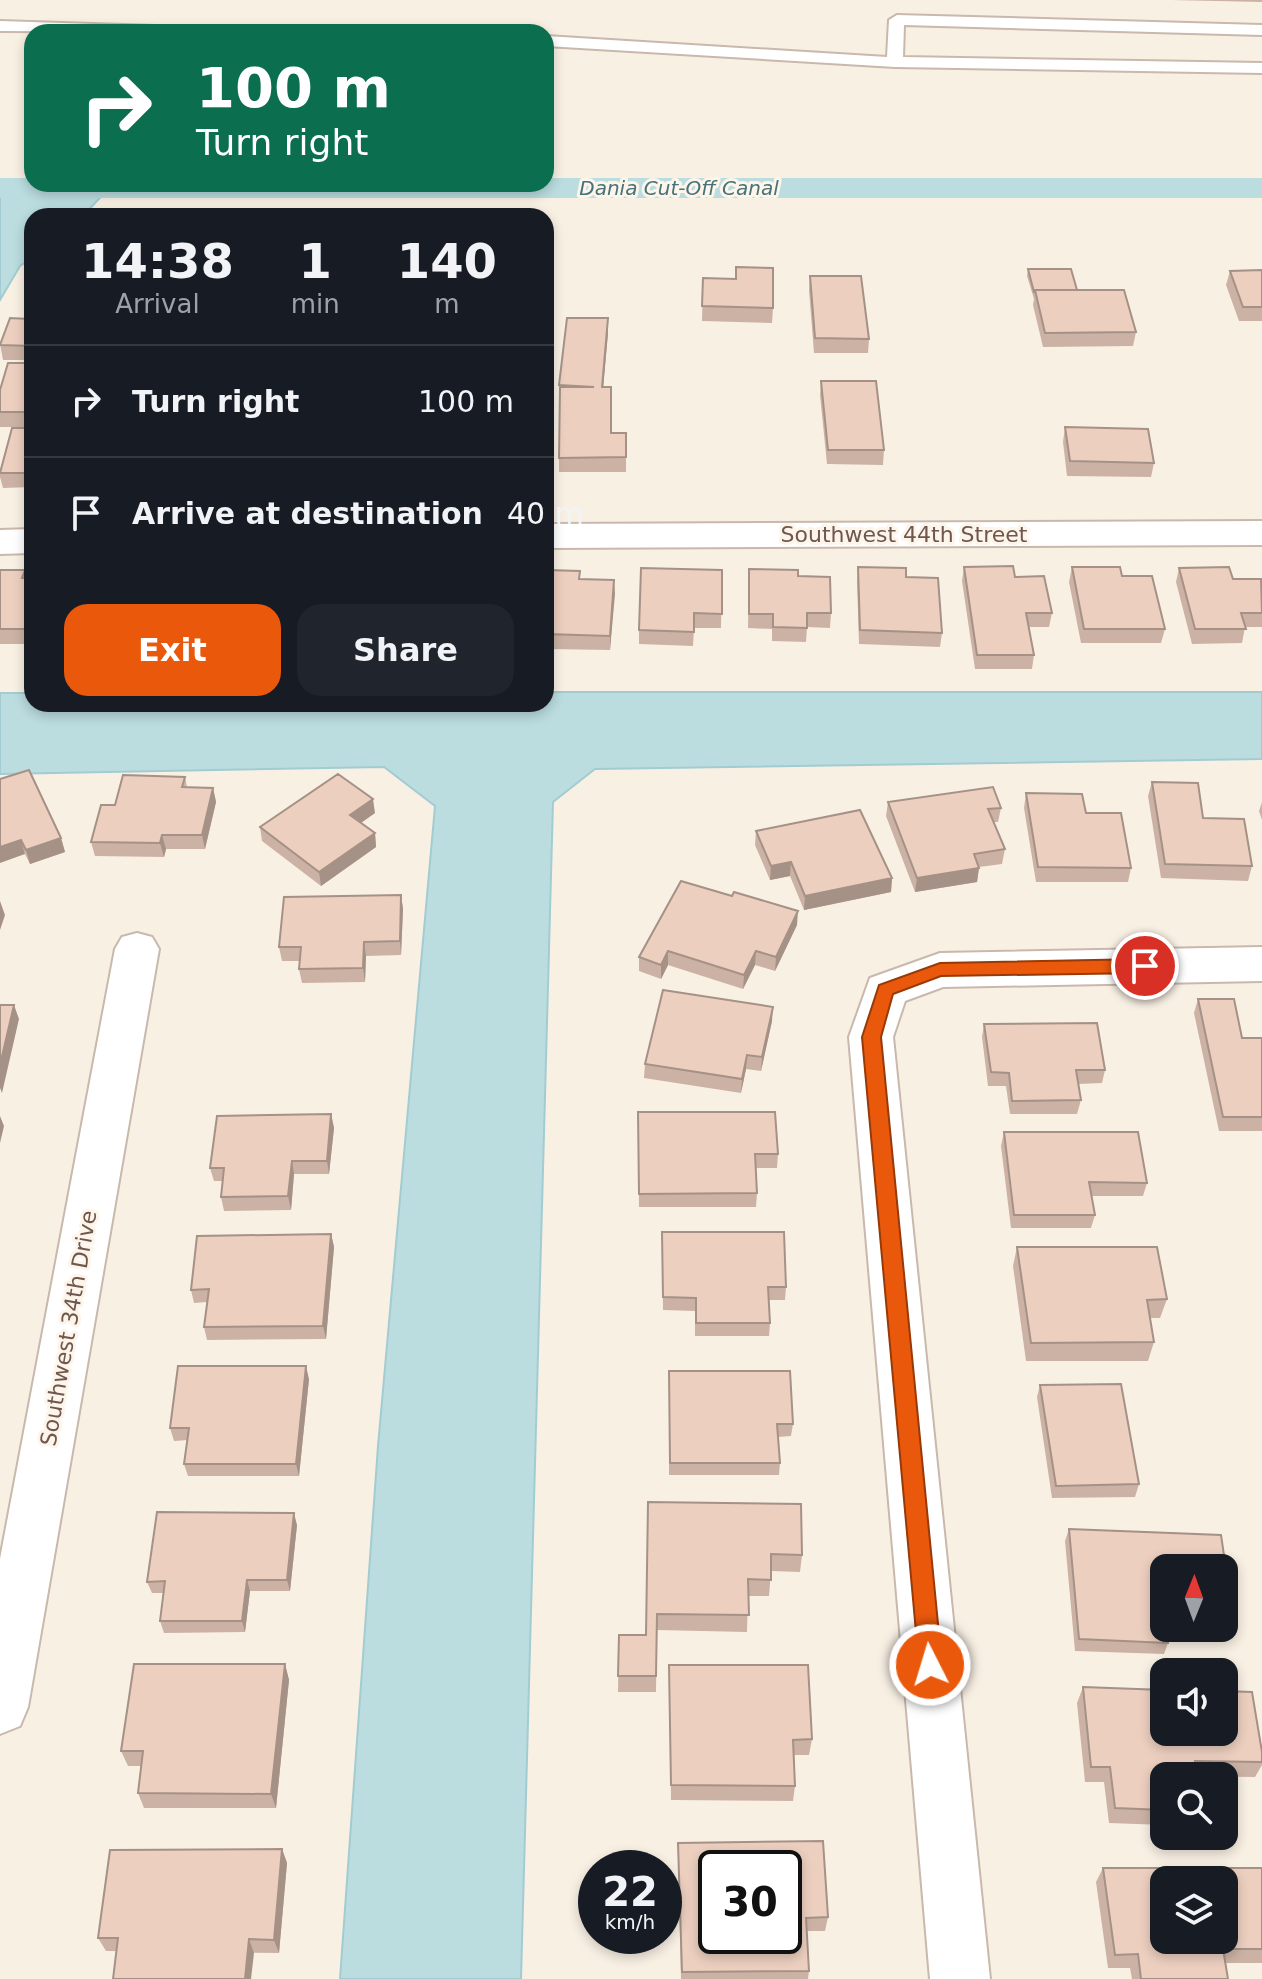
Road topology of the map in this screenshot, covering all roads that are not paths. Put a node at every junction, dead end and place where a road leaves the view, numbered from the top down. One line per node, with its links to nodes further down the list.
1 (0, 26): 2 (lane)
2 (24, 27)
3 (1262, 30): 5 (lane)
4 (554, 41): 6 (lane)
5 (1185, 48): 6 (lane); 6 (lane); 7 (lane)
6 (895, 62)
7 (1262, 68)
8 (1262, 533): 9 (street, Southwest 44th Street)
9 (554, 536)
10 (24, 541): 11 (street)
11 (0, 542)
12 (137, 949): 14 (street, Southwest 34th Drive)
13 (1262, 964): 15 (street)
14 (0, 1707)
15 (960, 1979)

